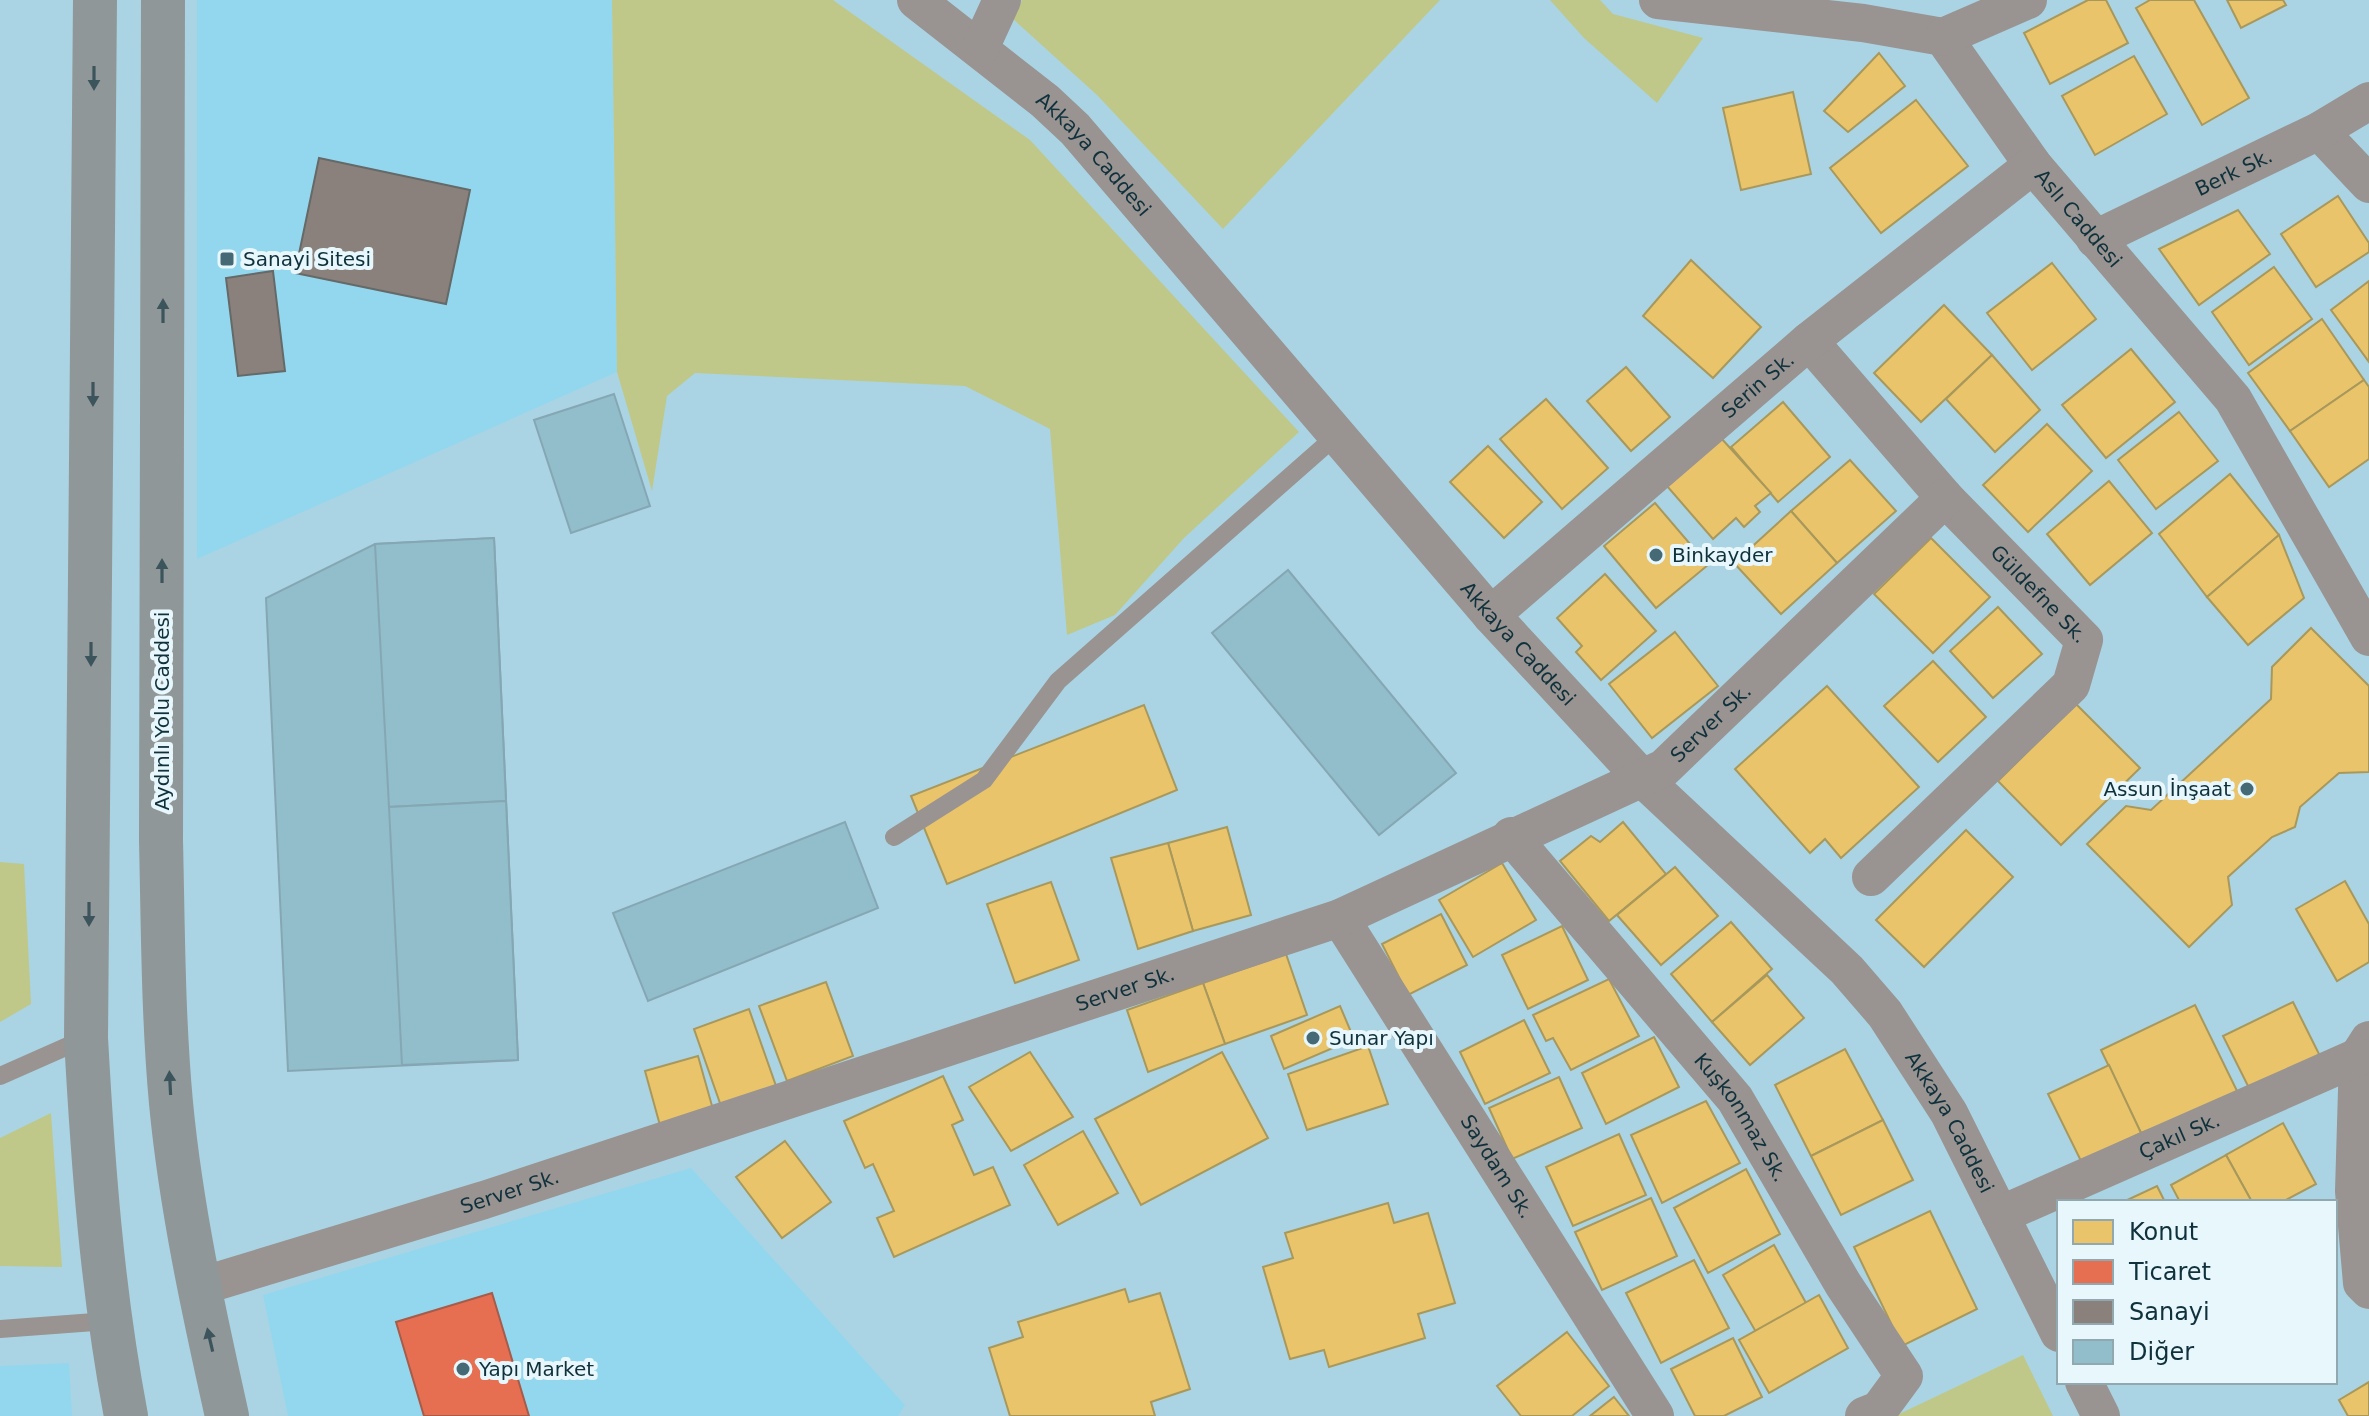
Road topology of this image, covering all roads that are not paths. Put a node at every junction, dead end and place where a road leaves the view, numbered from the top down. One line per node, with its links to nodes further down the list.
1 (95, 0): 24 (main road, one-way to 24)
2 (163, 0): 28 (main road, Aydınlı Yolu Caddesi, one-way to 2)
3 (916, 0): 8 (street, Akkaya Caddesi)
4 (1002, 0): 8 (street)
5 (1658, 0): 7 (street)
6 (2028, 0): 7 (street)
7 (1943, 37): 11 (street, Aslı Caddesi)
8 (980, 48): 15 (street, Akkaya Caddesi)
9 (2369, 101): 10 (street, Berk Sk.)
10 (2319, 131): 12 (street); 13 (street, Berk Sk.)
11 (2033, 165): 13 (street, Aslı Caddesi); 14 (street, Serin Sk.)
12 (2369, 184)
13 (2095, 239): 18 (street, Aslı Caddesi)
14 (1809, 341): 16 (street, Güldefne Sk.); 17 (street, Serin Sk.)
15 (1337, 435): 17 (street, Akkaya Caddesi); 21 (lane)
16 (1945, 498): 19 (street, Server Sk.); 22 (street, Güldefne Sk.)
17 (1491, 615): 19 (street, Akkaya Caddesi)
18 (2369, 637)
19 (1642, 778): 20 (street, Server Sk.); 27 (street, Akkaya Caddesi)
20 (1511, 836): 23 (street, Server Sk.); 37 (street, Kuşkonmaz Sk.)
21 (894, 837)
22 (1871, 877)
23 (1340, 918): 28 (street, Server Sk.); 36 (street, Saydam Sk.)
24 (86, 1038): 26 (lane); 30 (main road)
25 (2364, 1049): 27 (street, Çakıl Sk.); 29 (street)
26 (0, 1076)
27 (2000, 1215): 32 (street, Akkaya Caddesi)
28 (198, 1287): 35 (main road, Aydınlı Yolu Caddesi, one-way to 28)
29 (2369, 1290)
30 (108, 1321): 31 (lane); 34 (main road)
31 (0, 1329)
32 (2057, 1329)
33 (2085, 1384): 38 (street)
34 (126, 1416)
35 (227, 1416)
36 (1655, 1416)
37 (1864, 1416)
38 (2101, 1416)

